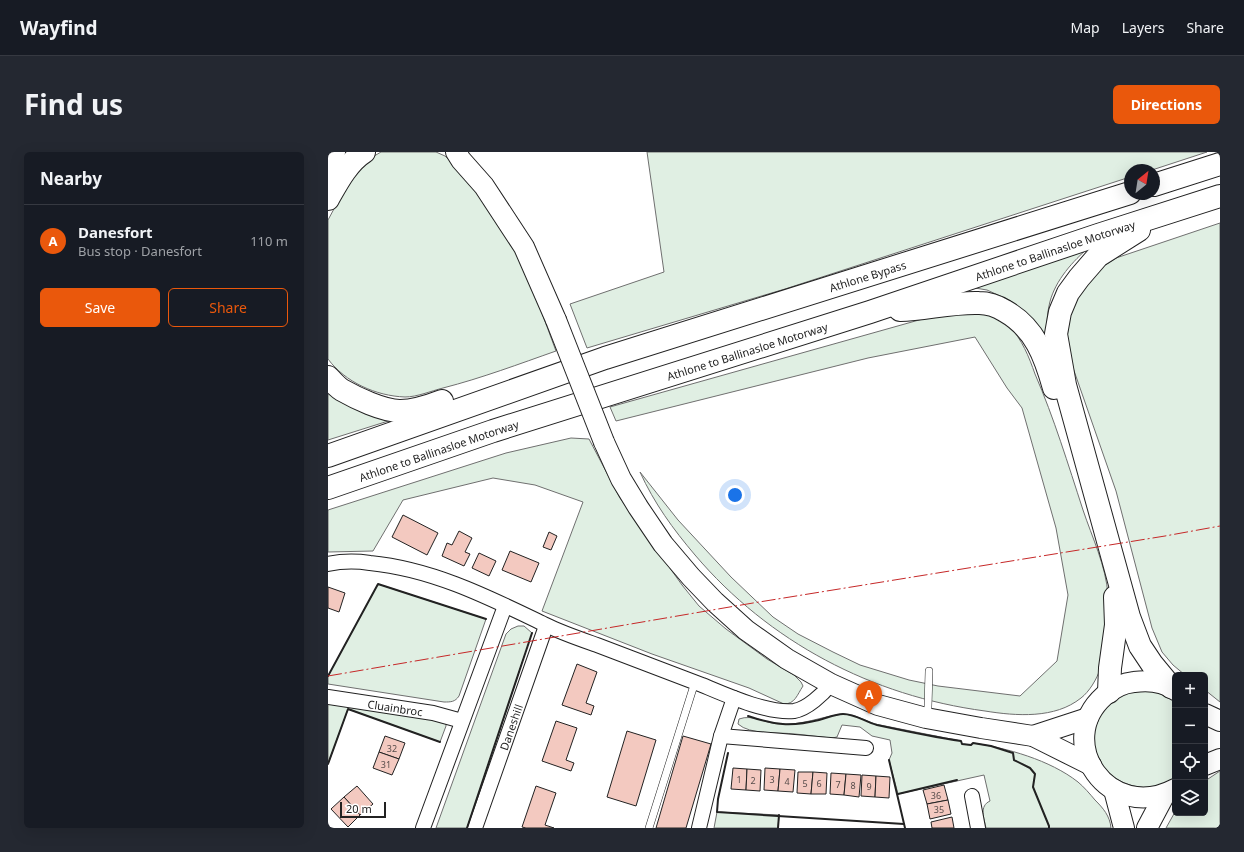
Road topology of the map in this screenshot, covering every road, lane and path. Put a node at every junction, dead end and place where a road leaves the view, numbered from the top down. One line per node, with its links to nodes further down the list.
1 (334, 152): 5 (highway)
2 (364, 152): 9 (highway)
3 (456, 155): 21 (main road, bridge)
4 (1220, 164): 6 (highway)
5 (328, 169)
6 (1160, 183)
7 (1124, 195): 12 (highway, Athlone Bypass)
8 (1220, 196): 10 (highway)
9 (328, 199)
10 (1166, 213): 11 (highway, Athlone to Ballinasloe Motorway); 22 (highway)
11 (870, 312): 15 (highway, Athlone to Ballinasloe Motorway); 24 (highway)
12 (605, 358): 13 (highway); 14 (highway)
13 (328, 377)
14 (328, 456)
15 (328, 488)
16 (328, 564): 17 (street)
17 (506, 606): 18 (street); 30 (street)
18 (546, 626): 20 (street); 42 (street, Daneshill)
19 (929, 671): 28 (lane)
20 (695, 682): 26 (street); 43 (lane)
21 (831, 684): 26 (street); 28 (main road)
22 (1172, 687)
23 (1172, 688): 24 (main road)
24 (1109, 692): 29 (main road)
25 (328, 697): 30 (street, Cluainbroc)
26 (734, 698): 32 (street)
27 (1208, 715): 31 (main road)
28 (926, 718): 33 (main road)
29 (1088, 718): 33 (main road); 37 (main road)
30 (462, 721): 41 (street)
31 (1220, 721)
32 (721, 736): 34 (street); 44 (street)
33 (1033, 736): 37 (main road)
34 (866, 748)
35 (1220, 759): 36 (main road)
36 (1208, 764)
37 (1091, 765): 38 (main road)
38 (1114, 790): 39 (main road); 46 (main road)
39 (1170, 791): 47 (main road)
40 (972, 796): 45 (street)
41 (423, 828)
42 (475, 828)
43 (649, 828)
44 (699, 828)
45 (978, 828)
46 (1124, 828)
47 (1147, 828)

